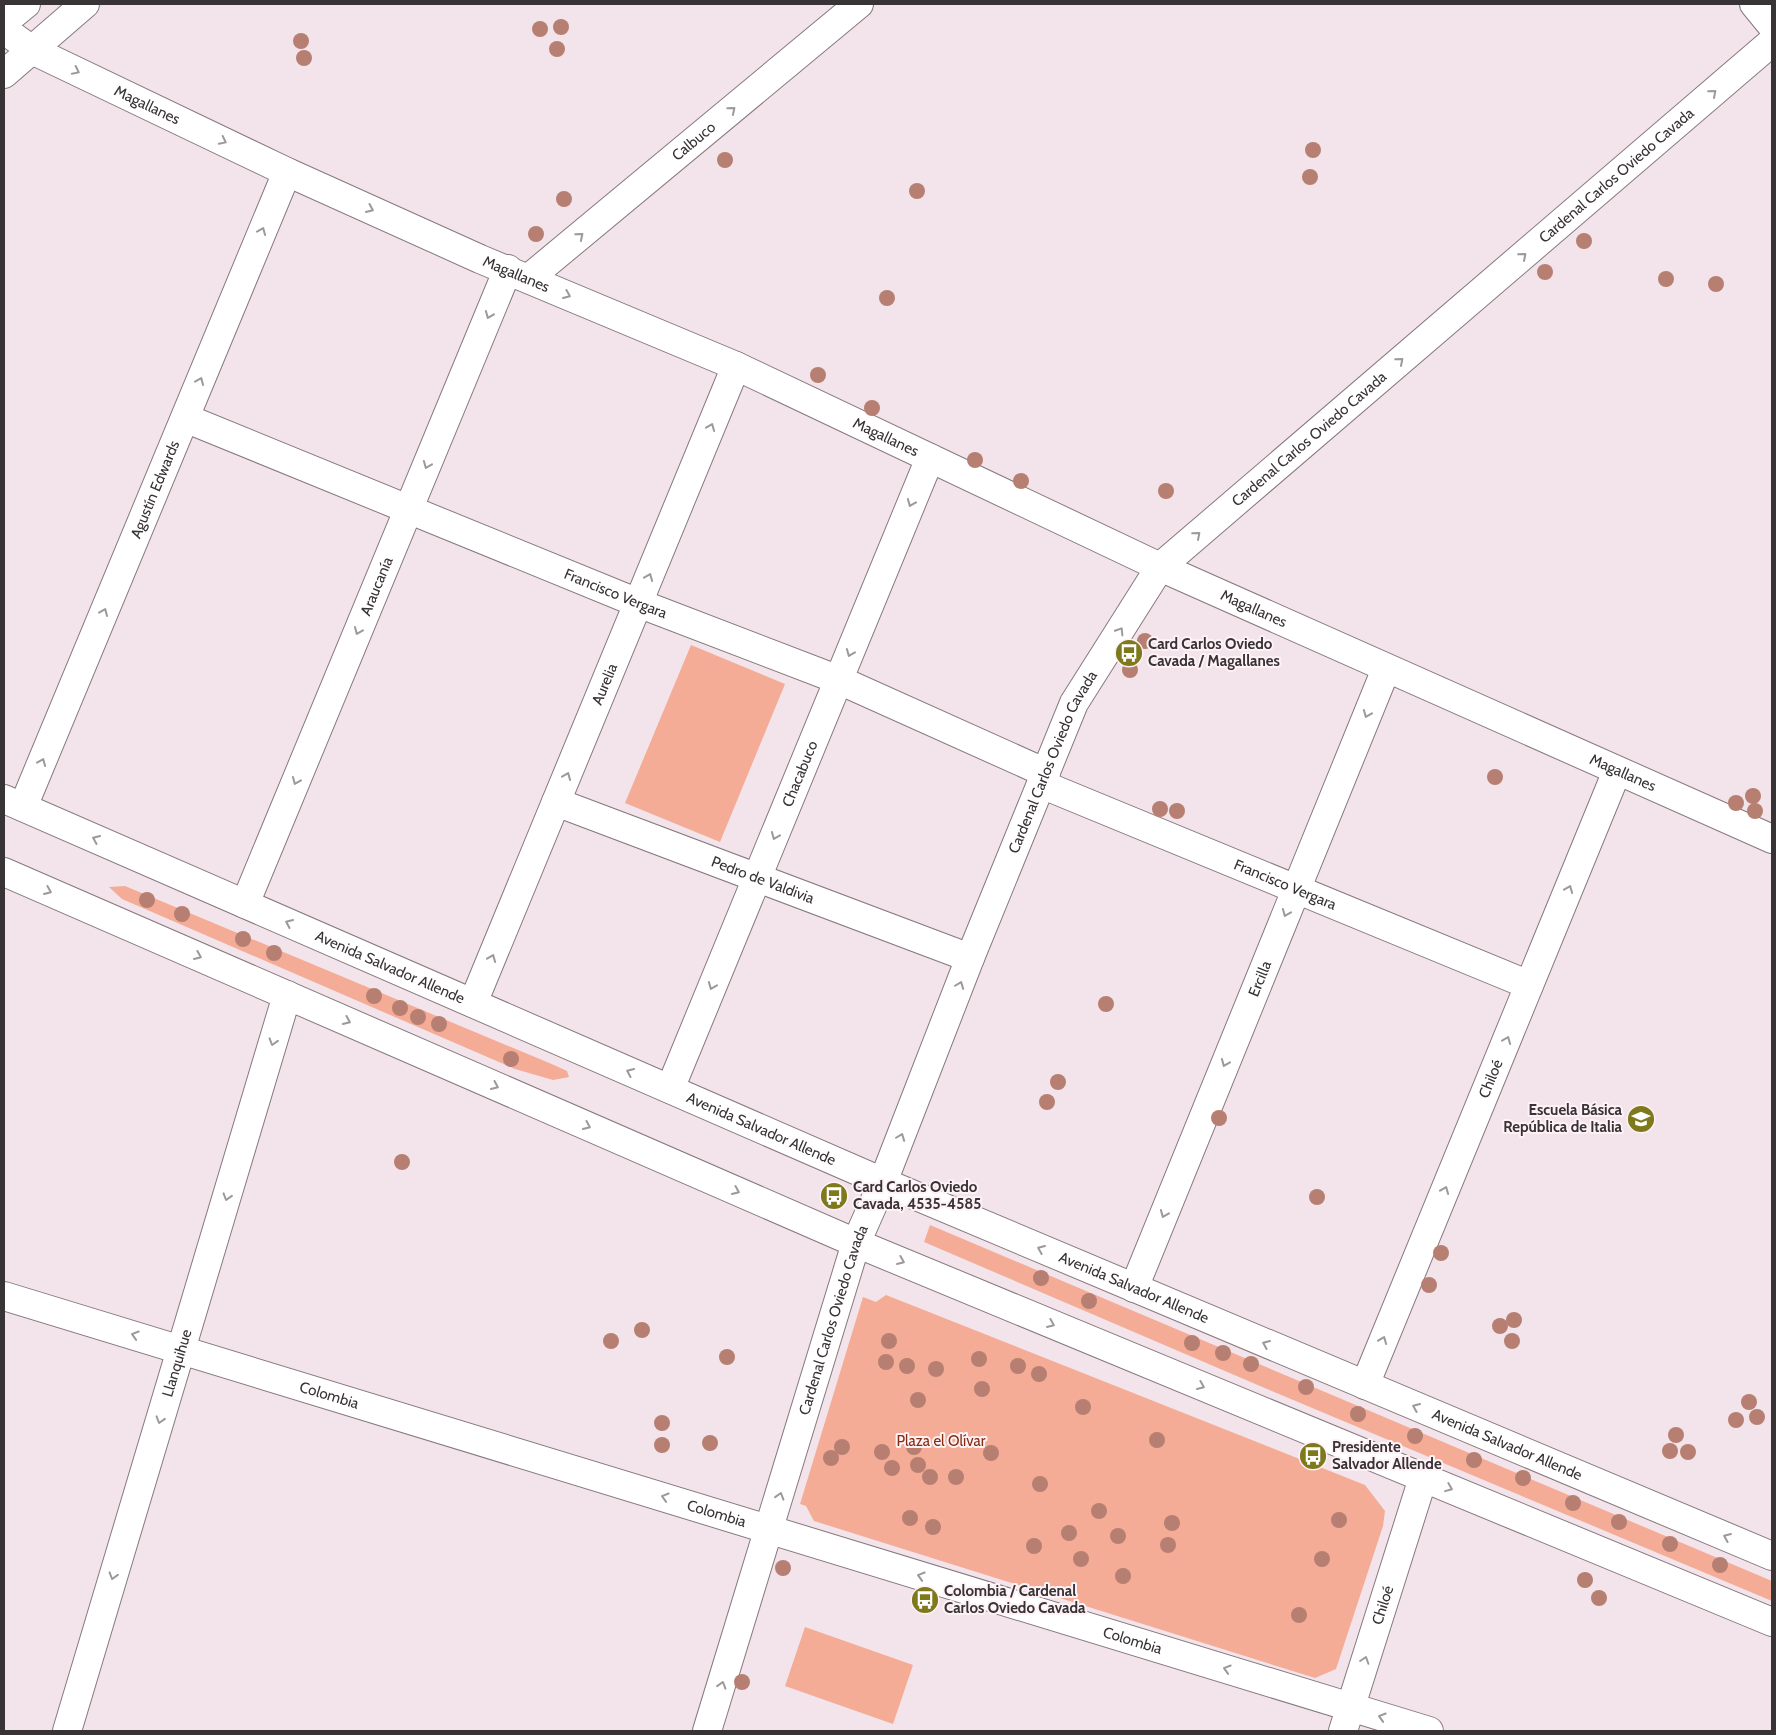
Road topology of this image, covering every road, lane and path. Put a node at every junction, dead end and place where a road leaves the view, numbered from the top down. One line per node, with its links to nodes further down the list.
1 (26, 4): 5 (main road)
2 (85, 4): 9 (main road)
3 (858, 4): 12 (main road, Calbuco, one-way to 3)
4 (1754, 4): 6 (main road)
5 (4, 22)
6 (1772, 26)
7 (4, 30): 9 (main road, Magallanes)
8 (1772, 42): 17 (main road, Cardenal Carlos Oviedo Cavada, one-way to 8)
9 (32, 50): 10 (main road); 11 (main road, Magallanes, one-way to 11)
10 (4, 74)
11 (287, 172): 12 (main road, Magallanes, one-way to 12); 14 (main road, Agustín Edwards, one-way to 11)
12 (518, 274): 13 (main road, Magallanes, one-way to 13); 16 (main road, Araucanía, one-way to 16)
13 (736, 366): 15 (main road, Magallanes); 18 (main road, Aurelia, one-way to 13)
14 (185, 418): 16 (main road, Francisco Vergara); 24 (main road, Agustín Edwards, one-way to 14)
15 (930, 458): 17 (main road, Magallanes); 20 (main road, Chacabuco, one-way to 20)
16 (409, 510): 18 (main road, Francisco Vergara); 29 (main road, Araucanía, one-way to 29)
17 (1160, 567): 19 (main road, Magallanes); 22 (main road, Cardenal Carlos Oviedo Cavada, one-way to 17)
18 (638, 603): 20 (main road, Francisco Vergara); 23 (main road, Aurelia, one-way to 18)
19 (1386, 669): 21 (main road, Magallanes); 28 (main road, Ercilla, one-way to 28)
20 (839, 680): 22 (main road, Francisco Vergara); 27 (main road, Chacabuco, one-way to 27)
21 (1617, 771): 25 (main road, Magallanes); 31 (main road, Chiloé, one-way to 21)
22 (1044, 778): 28 (main road, Francisco Vergara); 30 (main road, Cardenal Carlos Oviedo Cavada)
23 (556, 802): 27 (main road, Pedro de Valdivia); 33 (main road, Aurelia, one-way to 23)
24 (13, 803): 29 (main road, Avenida Salvador Allende, one-way to 24)
25 (1772, 839)
26 (4, 872): 32 (main road, one-way to 32)
27 (757, 878): 30 (main road, Pedro de Valdivia); 34 (main road, Chacabuco, one-way to 34)
28 (1296, 888): 31 (main road, Francisco Vergara); 37 (main road, Ercilla, one-way to 37)
29 (245, 904): 33 (main road, Avenida Salvador Allende, one-way to 29)
30 (970, 958): 35 (main road, Cardenal Carlos Oviedo Cavada, one-way to 30)
31 (1529, 985): 40 (main road, Chiloé, one-way to 31)
32 (288, 995): 36 (main road, one-way to 36); 39 (main road, Llanquihue, one-way to 39)
33 (473, 1003): 34 (main road, Avenida Salvador Allende, one-way to 33)
34 (670, 1089): 35 (main road, Avenida Salvador Allende)
35 (883, 1182): 36 (main road, Cardenal Carlos Oviedo Cavada); 37 (main road, Avenida Salvador Allende, one-way to 35)
36 (856, 1243): 41 (main road, one-way to 41); 42 (main road, Cardenal Carlos Oviedo Cavada, one-way to 36)
37 (1134, 1288): 40 (main road, Avenida Salvador Allende, one-way to 37)
38 (4, 1296): 39 (main road, Colombia, one-way to 38)
39 (181, 1349): 42 (main road, Colombia, one-way to 39); 46 (main road, Llanquihue, one-way to 46)
40 (1364, 1385): 43 (main road, Avenida Salvador Allende, one-way to 40)
41 (1423, 1478): 44 (main road, one-way to 44); 45 (main road, Chiloé, one-way to 41)
42 (770, 1529): 45 (main road, Colombia, one-way to 42); 47 (main road, Cardenal Carlos Oviedo Cavada, one-way to 42)
43 (1772, 1556)
44 (1772, 1622)
45 (1346, 1719): 48 (main road, Colombia, one-way to 45)
46 (67, 1731)
47 (708, 1731)
48 (1429, 1731)

